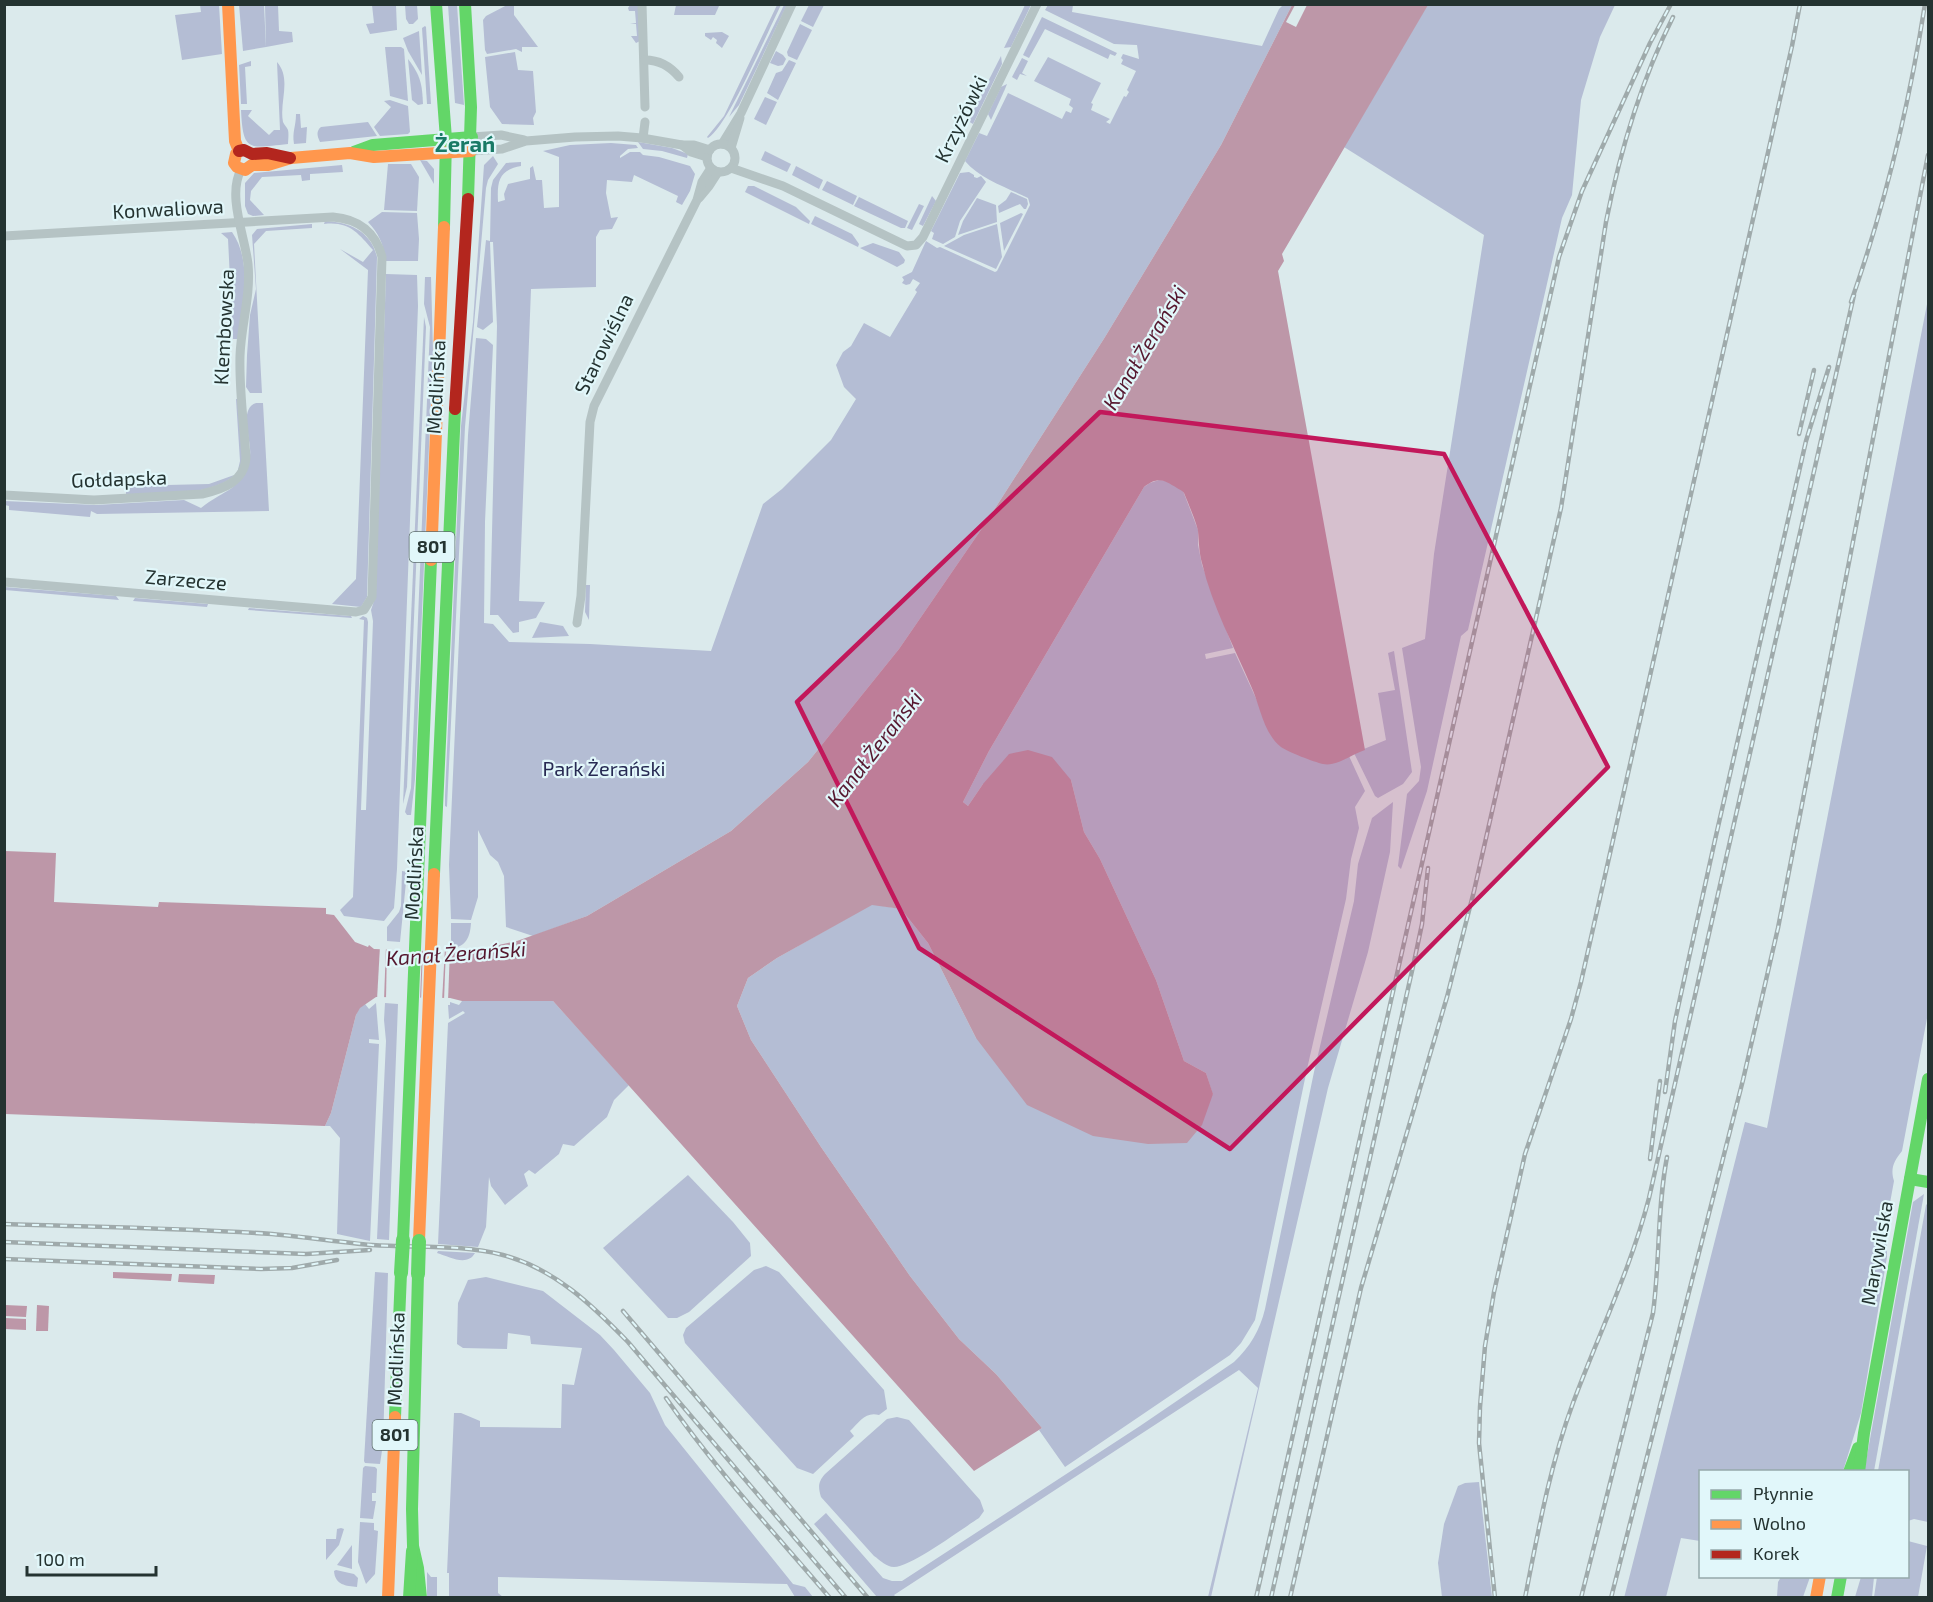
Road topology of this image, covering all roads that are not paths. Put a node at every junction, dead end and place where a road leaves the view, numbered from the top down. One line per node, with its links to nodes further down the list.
1 (228, 4): 16 (main road, Klembowska)
2 (436, 4): 13 (main road, Modlińska / 801)
3 (465, 4): 12 (main road, Modlińska / 801)
4 (642, 4): 7 (street)
5 (792, 4): 14 (street)
6 (1036, 4): 17 (street, Krzyżówki)
7 (645, 60): 8 (street); 9 (street)
8 (679, 77)
9 (645, 107)
10 (645, 122): 11 (street)
11 (643, 138): 12 (street); 15 (street)
12 (471, 144): 13 (main road); 32 (main road, Modlińska / 801, bridge)
13 (446, 146): 16 (main road); 35 (main road, Modlińska / 801, bridge)
14 (726, 146): 15 (street); 17 (street)
15 (709, 154): 18 (street)
16 (246, 160): 19 (street, Klembowska)
17 (733, 164): 18 (street)
18 (715, 170): 25 (street, Starowiślna)
19 (239, 223): 20 (street, Konwaliowa); 21 (street, Klembowska); 24 (street, Konwaliowa)
20 (4, 236)
21 (233, 483): 22 (street, Gołdapska)
22 (4, 495)
23 (4, 582): 24 (street, Zarzecze)
24 (364, 610)
25 (578, 623)
26 (1929, 1079): 27 (main road, Marywilska)
27 (1910, 1179): 28 (main road); 29 (main road, Marywilska)
28 (1929, 1182)
29 (1864, 1433): 30 (main road, Marywilska); 31 (main road, Marywilska)
30 (1850, 1470)
31 (1859, 1470)
32 (413, 1546): 36 (main road, Modlińska / 801); 37 (main road)
33 (1820, 1578): 38 (main road)
34 (1841, 1578): 39 (main road)
35 (388, 1598)
36 (409, 1598)
37 (421, 1598)
38 (1816, 1598)
39 (1837, 1598)

